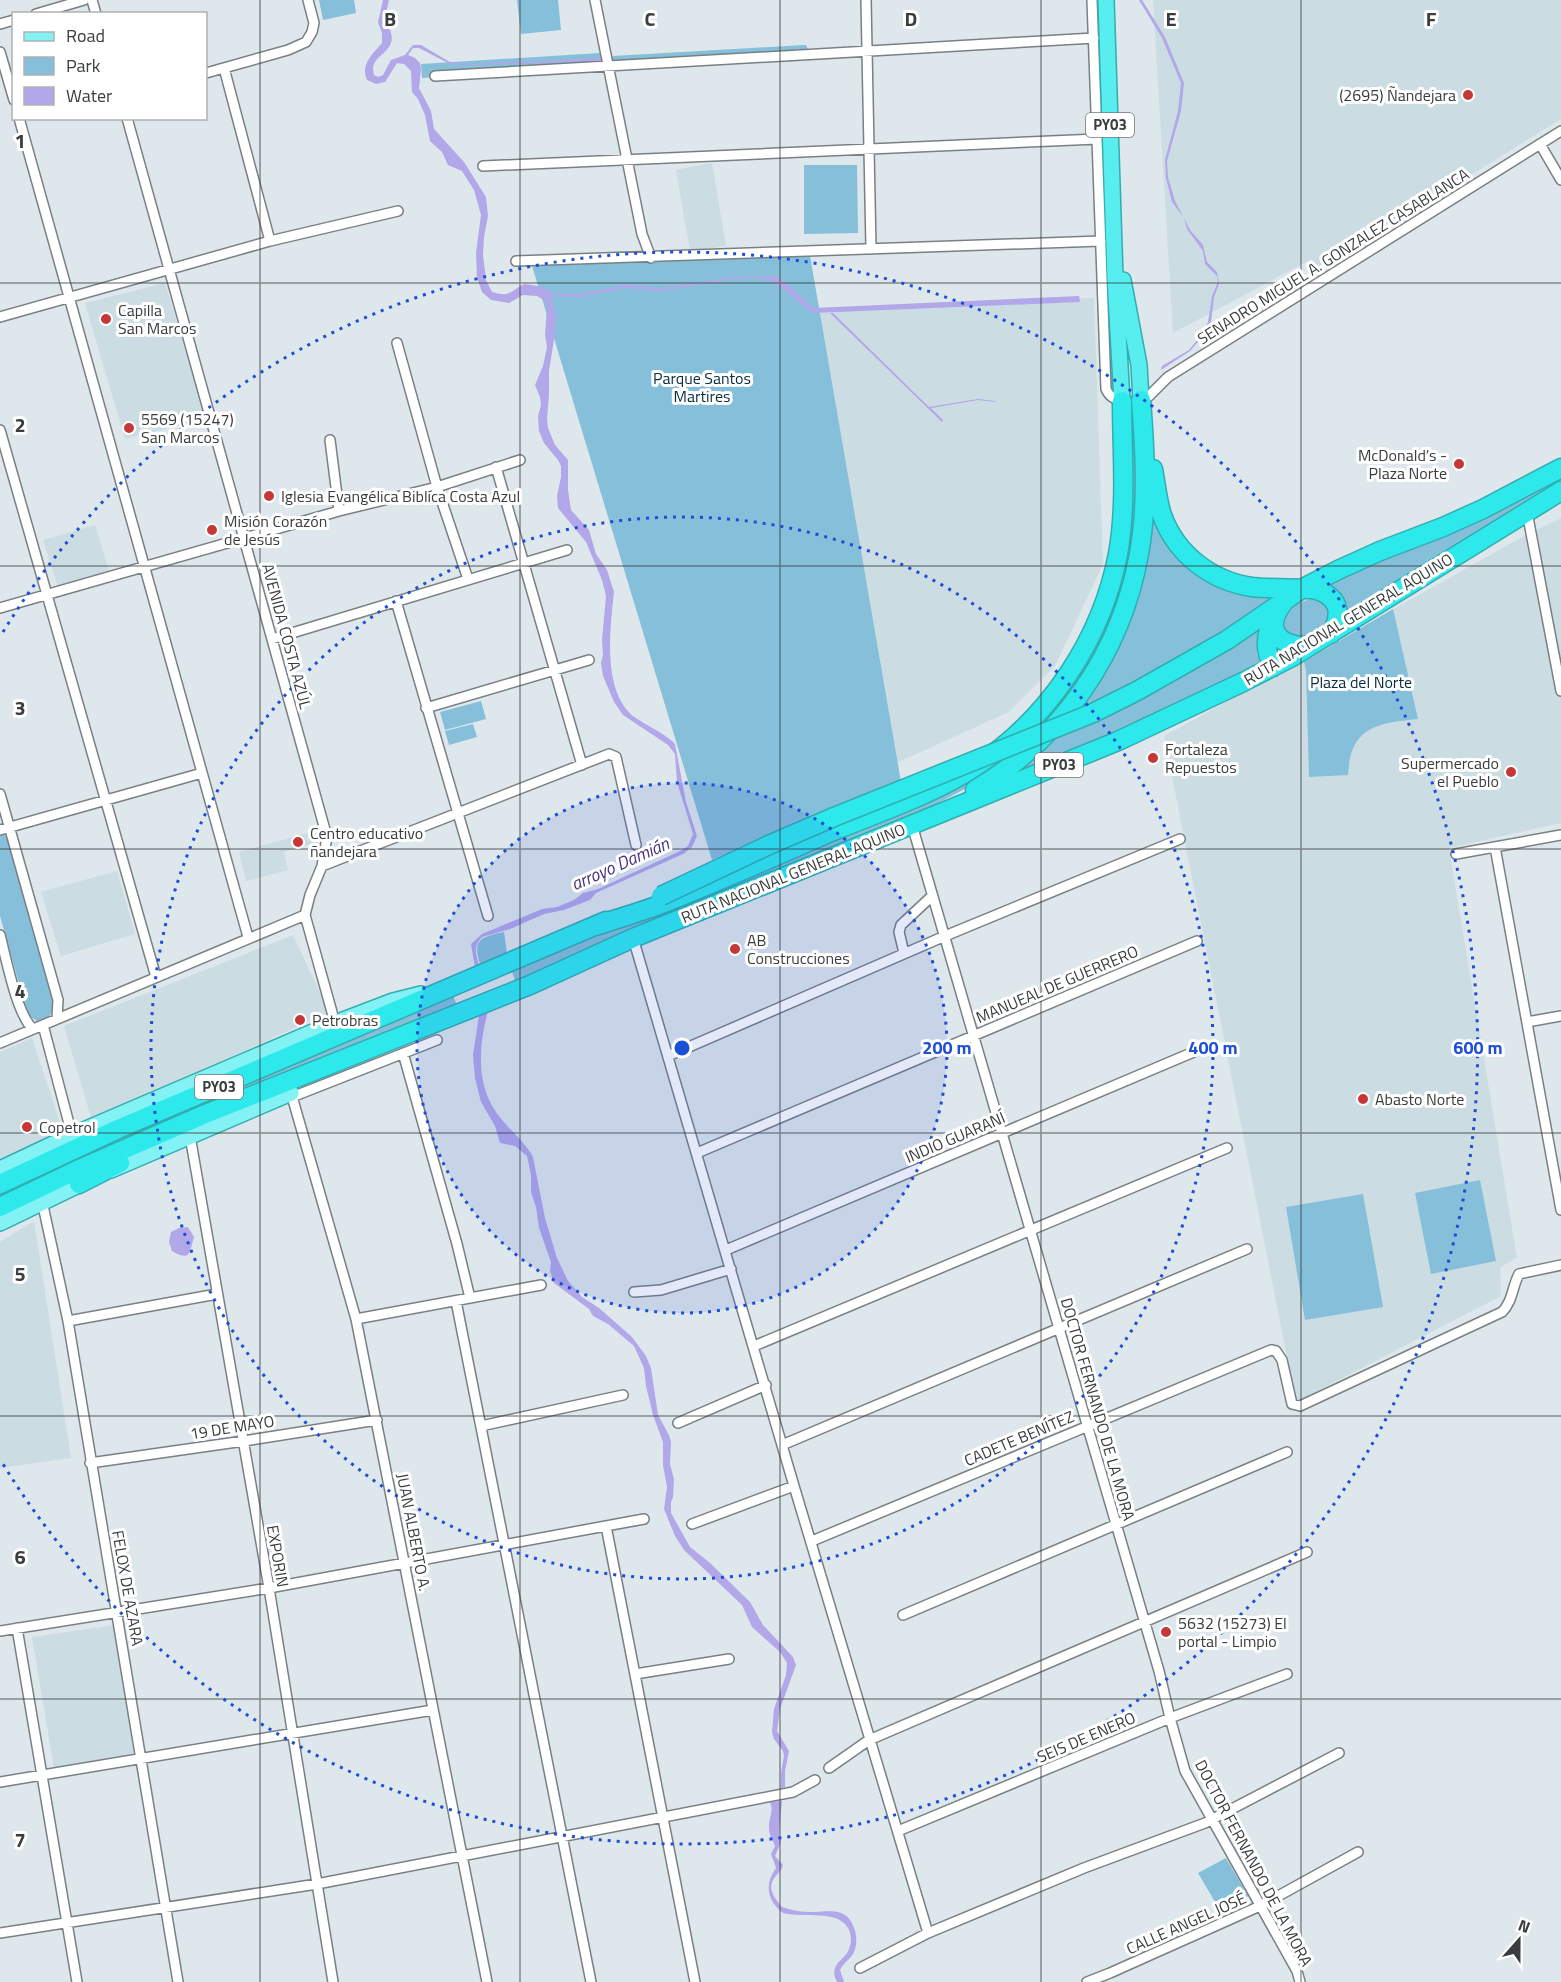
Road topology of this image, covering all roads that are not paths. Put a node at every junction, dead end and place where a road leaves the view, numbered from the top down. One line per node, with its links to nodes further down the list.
1 (84, 0): 7 (street)
2 (308, 0): 12 (street)
3 (595, 0): 11 (street)
4 (866, 0): 9 (street)
5 (1092, 0): 8 (street)
6 (1106, 0): 29 (highway, PY03)
7 (43, 12)
8 (1094, 38): 9 (street); 19 (street)
9 (867, 51): 11 (street); 21 (street)
10 (0, 52): 15 (street)
11 (608, 66): 14 (street); 22 (street)
12 (224, 68): 13 (street); 26 (street)
13 (207, 73)
14 (435, 76)
15 (12, 93)
16 (20, 120): 33 (street)
17 (128, 120): 32 (street, AVENIDA COSTA AZÚL)
18 (1561, 131): 20 (street, SENADRO MIGUEL A. GONZALEZ CASABLANCA)
19 (1097, 140): 21 (street); 27 (street)
20 (1540, 144): 24 (street); 37 (street, SENADRO MIGUEL A. GONZALEZ CASABLANCA)
21 (869, 149): 22 (street); 28 (street)
22 (627, 161): 23 (street); 30 (street)
23 (483, 166)
24 (1561, 180)
25 (398, 211): 26 (street)
26 (270, 241): 32 (street)
27 (1101, 241): 28 (street); 36 (street)
28 (871, 248): 30 (street)
29 (1116, 251): 36 (highway, PY03); 37 (highway, PY03)
30 (651, 258): 31 (street)
31 (516, 261)
32 (169, 269): 33 (street); 48 (street, AVENIDA COSTA AZÚL)
33 (69, 298): 34 (street); 51 (street)
34 (0, 317)
35 (397, 343): 44 (street)
36 (1122, 400): 37 (street); 82 (highway, PY03)
37 (1141, 400): 40 (highway, PY03)
38 (0, 430): 54 (street)
39 (330, 440): 46 (street)
40 (1144, 448): 53 (highway); 71 (highway, PY03)
41 (520, 460): 42 (street)
42 (496, 467): 44 (street); 50 (street)
43 (1561, 468): 53 (highway, RUTA NACIONAL GENERAL AQUINO / PY03)
44 (437, 487): 46 (street); 52 (street)
45 (1561, 490): 47 (highway, RUTA NACIONAL GENERAL AQUINO / PY03)
46 (339, 512): 48 (street)
47 (1527, 512): 58 (highway, RUTA NACIONAL GENERAL AQUINO / PY03); 64 (street)
48 (244, 538): 51 (street); 59 (street, AVENIDA COSTA AZÚL)
49 (567, 550): 50 (street)
50 (524, 563): 52 (street); 63 (street)
51 (145, 567): 54 (street); 67 (street)
52 (468, 579): 55 (street)
53 (1303, 588): 57 (highway, RUTA NACIONAL GENERAL AQUINO / PY03); 58 (highway)
54 (46, 595): 56 (street); 69 (street)
55 (396, 602): 59 (street); 65 (street)
56 (0, 608)
57 (1280, 609): 60 (highway); 62 (highway); 82 (highway, RUTA NACIONAL GENERAL AQUINO / PY03, bridge)
58 (1331, 634): 60 (highway, RUTA NACIONAL GENERAL AQUINO / PY03)
59 (272, 639): 78 (street, AVENIDA COSTA AZÚL)
60 (1310, 646): 62 (highway, RUTA NACIONAL GENERAL AQUINO / PY03)
61 (589, 660): 63 (street)
62 (1272, 667): 71 (highway, RUTA NACIONAL GENERAL AQUINO / PY03)
63 (554, 670): 65 (street); 66 (street)
64 (1561, 691)
65 (426, 708): 70 (street)
66 (582, 765): 70 (street); 75 (street)
67 (202, 773): 69 (street); 85 (street)
68 (0, 794): 72 (street)
69 (105, 800): 72 (street); 89 (street)
70 (458, 813): 78 (street); 81 (street)
71 (916, 824): 79 (street, DOCTOR FERNANDO DE LA MORA); 86 (highway, RUTA NACIONAL GENERAL AQUINO / PY03)
72 (5, 828): 92 (street)
73 (1561, 835): 76 (street)
74 (1180, 838): 84 (street)
75 (636, 845)
76 (1495, 847): 77 (street); 93 (street)
77 (1456, 854)
78 (322, 866): 80 (street, AVENIDA COSTA AZÚL)
79 (933, 896): 84 (street, DOCTOR FERNANDO DE LA MORA); 88 (street)
80 (305, 915): 85 (street); 94 (street)
81 (488, 916)
82 (596, 926): 90 (highway, RUTA NACIONAL GENERAL AQUINO / PY03)
83 (0, 935): 95 (street)
84 (945, 936): 88 (street); 98 (street, DOCTOR FERNANDO DE LA MORA)
85 (248, 937): 89 (street)
86 (633, 938): 97 (highway, RUTA NACIONAL GENERAL AQUINO / PY03); 103 (street)
87 (1197, 941): 98 (street, MANUEAL DE GUERRERO)
88 (904, 954): 103 (street)
89 (156, 977): 92 (street)
90 (439, 992): 94 (main road, PY03); 96 (highway, RUTA NACIONAL GENERAL AQUINO / PY03)
91 (1561, 1016): 93 (street)
92 (57, 1019): 95 (street)
93 (1527, 1022): 117 (street)
94 (335, 1023): 104 (main road, PY03)
95 (38, 1027): 100 (street); 108 (street)
96 (355, 1028): 104 (main road); 113 (highway, RUTA NACIONAL GENERAL AQUINO / PY03)
97 (413, 1032): 105 (highway, PY03); 106 (highway, RUTA NACIONAL GENERAL AQUINO / PY03)
98 (973, 1036): 107 (street, DOCTOR FERNANDO DE LA MORA); 111 (street, MANUEAL DE GUERRERO)
99 (437, 1040): 102 (street)
100 (0, 1043)
101 (1196, 1051): 107 (street, INDIO GUARANÍ)
102 (403, 1053): 105 (street); 127 (street)
103 (668, 1056): 111 (street)
104 (206, 1077): 108 (main road, PY03)
105 (291, 1095): 109 (main road, PY03); 129 (street, JUAN ALBERTO A.)
106 (204, 1115): 114 (highway); 116 (highway, RUTA NACIONAL GENERAL AQUINO / PY03)
107 (1002, 1133): 119 (street, DOCTOR FERNANDO DE LA MORA); 121 (street, INDIO GUARANÍ)
108 (72, 1135): 112 (main road, PY03)
109 (190, 1136): 114 (main road, PY03); 126 (street, EXPORIN)
110 (1227, 1148): 119 (street)
111 (697, 1153): 121 (street)
112 (0, 1169)
113 (0, 1184)
114 (79, 1184): 115 (main road, PY03)
115 (42, 1201): 118 (main road, PY03); 130 (street, FELOX DE AZARA)
116 (0, 1207)
117 (1561, 1210)
118 (0, 1223)
119 (1030, 1230): 131 (street, DOCTOR FERNANDO DE LA MORA); 132 (street)
120 (1248, 1249): 131 (street)
121 (726, 1250): 123 (street)
122 (1561, 1265): 138 (street, CADETE BENÍTEZ)
123 (731, 1269): 125 (street); 132 (street)
124 (541, 1285): 127 (street)
125 (634, 1292)
126 (217, 1293): 130 (street); 139 (street, EXPORIN)
127 (470, 1298): 128 (street)
128 (456, 1301): 129 (street); 137 (street)
129 (356, 1319): 135 (street, JUAN ALBERTO A.)
130 (68, 1321): 142 (street, FELOX DE AZARA)
131 (1059, 1329): 138 (street, DOCTOR FERNANDO DE LA MORA); 140 (street)
132 (754, 1346): 133 (street)
133 (766, 1385): 136 (street); 140 (street)
134 (623, 1395): 137 (street)
135 (377, 1419): 139 (street, 19 DE MAYO); 151 (street, JUAN ALBERTO A.)
136 (678, 1423)
137 (481, 1426): 149 (street)
138 (1088, 1426): 146 (street, DOCTOR FERNANDO DE LA MORA); 148 (street, CADETE BENÍTEZ)
139 (244, 1441): 142 (street, 19 DE MAYO); 152 (street, EXPORIN)
140 (782, 1445): 143 (street)
141 (1287, 1452): 146 (street)
142 (90, 1463): 153 (street, FELOX DE AZARA)
143 (794, 1486): 145 (street); 148 (street)
144 (644, 1519): 147 (street)
145 (692, 1524)
146 (1115, 1524): 154 (street); 155 (street, DOCTOR FERNANDO DE LA MORA)
147 (606, 1526): 149 (street); 159 (street)
148 (812, 1541): 164 (street)
149 (505, 1545): 151 (street); 174 (street)
150 (1307, 1552): 155 (street)
151 (405, 1563): 152 (street); 161 (street, JUAN ALBERTO A.)
152 (269, 1588): 153 (street); 163 (street, EXPORIN)
153 (118, 1612): 156 (street); 166 (street, FELOX DE AZARA)
154 (903, 1615)
155 (1144, 1621): 162 (street, DOCTOR FERNANDO DE LA MORA); 164 (street)
156 (17, 1628): 157 (street); 168 (street)
157 (0, 1631)
158 (729, 1659): 159 (street)
159 (635, 1674): 171 (street)
160 (1287, 1674): 162 (street, SEIS DE ENERO)
161 (433, 1710): 163 (street); 176 (street, JUAN ALBERTO A.)
162 (1170, 1718): 172 (street, DOCTOR FERNANDO DE LA MORA); 173 (street, SEIS DE ENERO)
163 (293, 1733): 166 (street); 177 (street, EXPORIN)
164 (869, 1740): 167 (street); 173 (street)
165 (1339, 1753): 172 (street)
166 (141, 1758): 168 (street); 179 (street, FELOX DE AZARA)
167 (829, 1768)
168 (42, 1775): 170 (street); 180 (street)
169 (815, 1780): 171 (street)
170 (0, 1782)
171 (663, 1818): 174 (street); 190 (street)
172 (1212, 1819): 178 (street, DOCTOR FERNANDO DE LA MORA); 182 (street)
173 (898, 1831): 182 (street)
174 (563, 1837): 176 (street); 189 (street)
175 (1358, 1852): 178 (street, CALLE ANGEL JOSÉ)
176 (462, 1857): 177 (street); 188 (street, JUAN ALBERTO A.)
177 (317, 1884): 179 (street); 187 (street, EXPORIN)
178 (1260, 1906): 184 (street, CALLE ANGEL JOSÉ); 192 (street, DOCTOR FERNANDO DE LA MORA)
179 (166, 1907): 180 (street); 186 (street, FELOX DE AZARA)
180 (67, 1922): 181 (street); 185 (street)
181 (0, 1933)
182 (928, 1933): 183 (street)
183 (860, 1968)
184 (1111, 1978): 191 (street, CALLE ANGEL JOSÉ)
185 (77, 1982)
186 (178, 1982)
187 (333, 1982)
188 (487, 1982)
189 (591, 1982)
190 (694, 1982)
191 (1087, 1982)
192 (1300, 1982)

